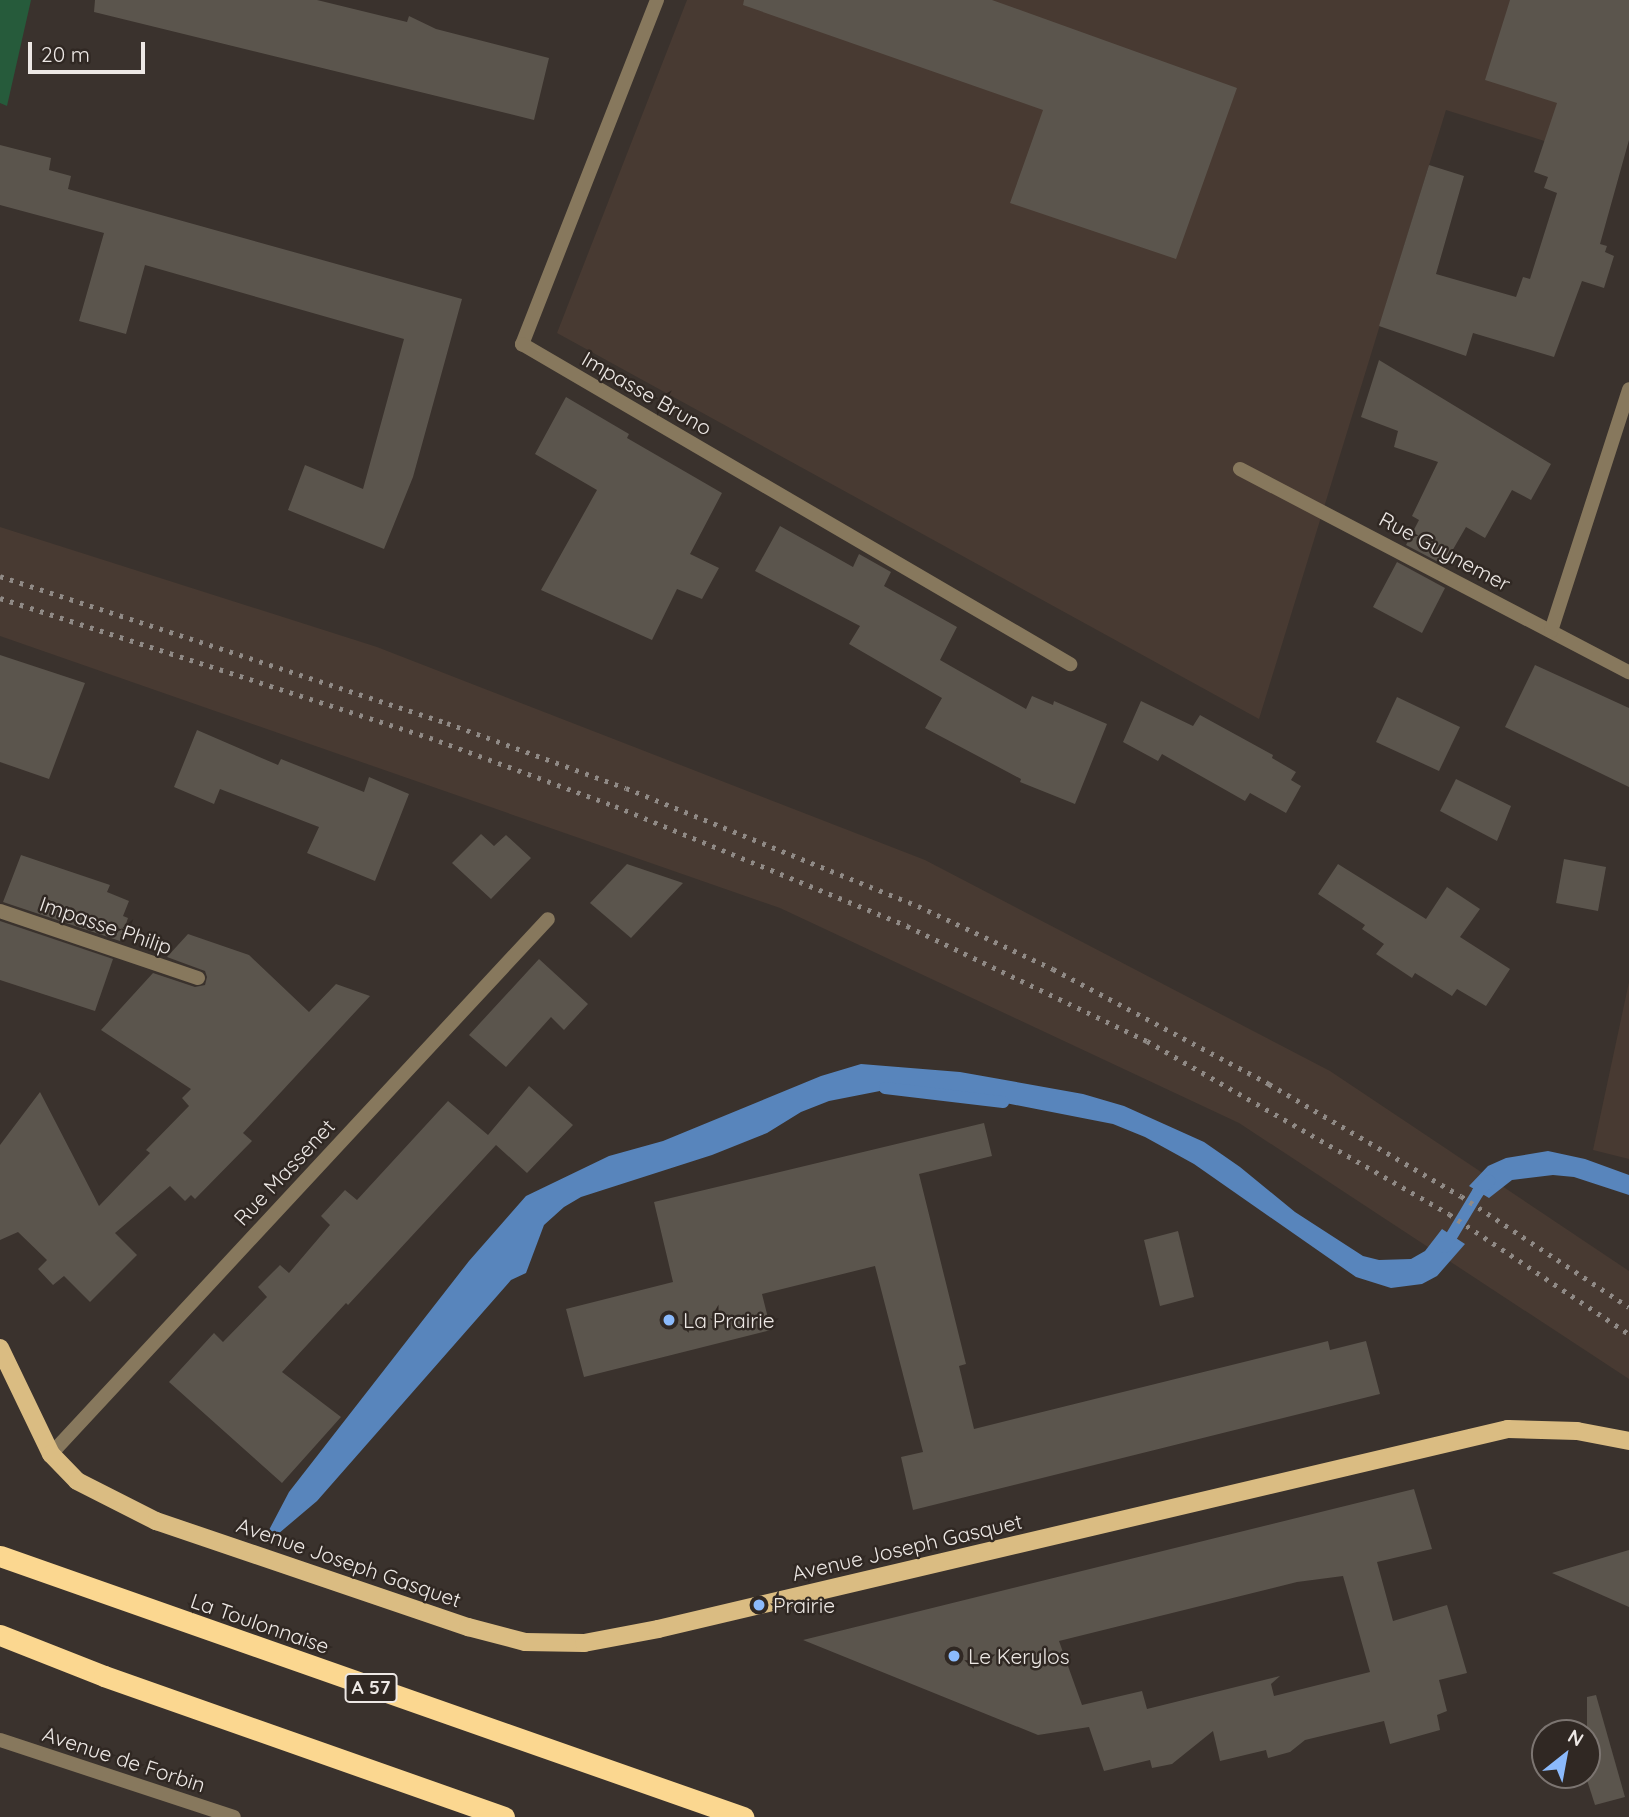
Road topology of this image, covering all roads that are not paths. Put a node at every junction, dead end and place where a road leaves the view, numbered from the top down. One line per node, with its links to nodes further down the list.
1 (657, 0): 5 (street, Impasse Bruno)
2 (1629, 389): 4 (street)
3 (1240, 469): 4 (street, Rue Guynemer)
4 (1551, 631): 6 (street, Rue Guynemer)
5 (1070, 664)
6 (1629, 672)
7 (0, 911): 9 (street, Impasse Philip)
8 (548, 919): 12 (street, Rue Massenet)
9 (198, 978)
10 (0, 1348): 12 (main road, Avenue Joseph Gasquet)
11 (1629, 1441): 12 (main road, Avenue Joseph Gasquet)
12 (51, 1454)
13 (0, 1556): 18 (highway, La Toulonnaise / A 57)
14 (0, 1635): 17 (highway)
15 (0, 1740): 16 (street, Avenue de Forbin)
16 (234, 1817)
17 (504, 1817)
18 (743, 1817)

